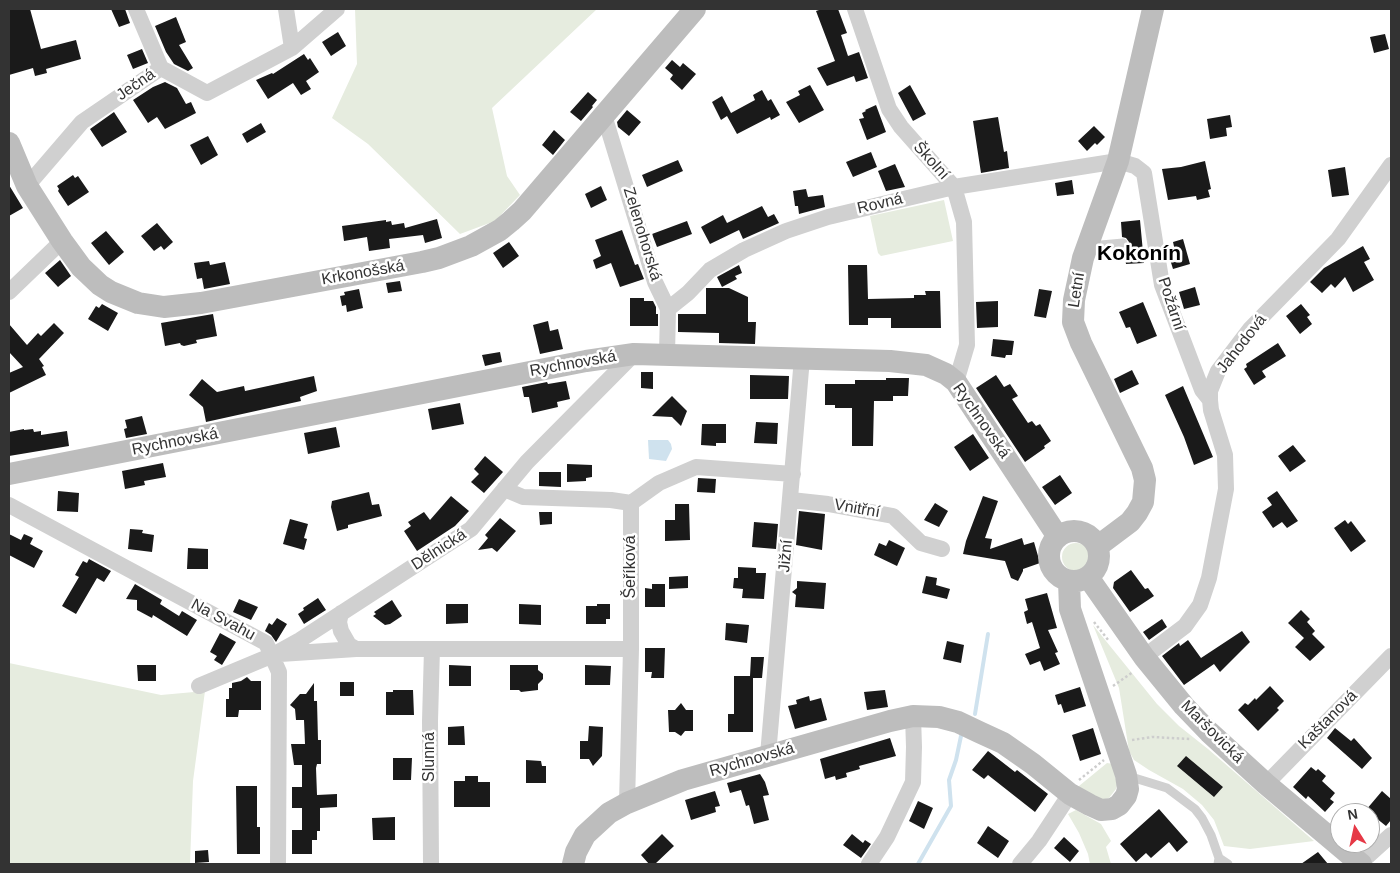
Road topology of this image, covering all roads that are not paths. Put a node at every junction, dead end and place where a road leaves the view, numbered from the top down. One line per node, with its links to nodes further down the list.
1 (136, 9): 8 (street)
2 (286, 9): 7 (street)
3 (337, 9): 7 (street, Ječná)
4 (695, 9): 9 (street, Krkonošská)
5 (855, 9): 14 (street, Školní)
6 (1153, 9): 11 (street, Letní)
7 (292, 48): 8 (street, Ječná)
8 (161, 68): 13 (street, Ječná)
9 (604, 115): 15 (street, Krkonošská); 19 (street, Zelenohorská)
10 (9, 144): 13 (street, Krkonošská)
11 (1118, 161): 14 (street, Rovná); 17 (street, Letní); 24 (street, Požární)
12 (1391, 165): 24 (street, Jahodová)
13 (27, 186): 15 (street, Krkonošská)
14 (954, 187): 19 (street, Rovná); 23 (street, Školní)
15 (62, 241): 18 (street)
16 (1123, 243): 17 (lane)
17 (1087, 246): 32 (street, Letní)
18 (9, 292)
19 (668, 309): 21 (street, Zelenohorská)
20 (634, 354): 21 (street, Rychnovská); 25 (street, Rychnovská); 27 (street, Dělnická)
21 (667, 355): 22 (street, Rychnovská)
22 (802, 358): 23 (street, Rychnovská); 26 (street, Jižní)
23 (956, 382): 31 (street, Rychnovská)
24 (1210, 400): 41 (street, Jahodová)
25 (9, 474)
26 (793, 474): 28 (street, Jižní); 29 (street)
27 (504, 489): 29 (street); 35 (street, Dělnická)
28 (791, 500): 33 (street, Vnitřní); 44 (street, Jižní)
29 (631, 503): 38 (street, Šeříková)
30 (9, 504): 39 (street, Na Svahu)
31 (1058, 537): 32 (street); 34 (street, Maršovická)
32 (1098, 546): 34 (street)
33 (942, 550)
34 (1078, 579): 41 (street, Maršovická); 45 (street, Rychnovská)
35 (341, 613): 36 (street); 39 (street, Dělnická)
36 (356, 649): 37 (street); 39 (street)
37 (432, 649): 38 (street); 52 (street, Slunná)
38 (631, 649): 48 (street, Šeříková)
39 (272, 654): 42 (street, Dělnická); 51 (street, Na Svahu)
40 (1391, 656): 46 (street, Kaštanová)
41 (1140, 664): 46 (street, Maršovická)
42 (199, 686)
43 (913, 716): 44 (street, Rychnovská); 47 (street, Rychnovská); 54 (street)
44 (768, 755): 48 (street, Rychnovská)
45 (1126, 775): 47 (street, Rychnovská); 50 (lane)
46 (1266, 784): 57 (street, Maršovická)
47 (1070, 794): 55 (street)
48 (627, 803): 53 (street, Rychnovská)
49 (1391, 835): 57 (street)
50 (1219, 861): 56 (lane)
51 (278, 864)
52 (431, 864)
53 (572, 864)
54 (869, 864)
55 (1020, 864)
56 (1228, 864)
57 (1360, 864)

